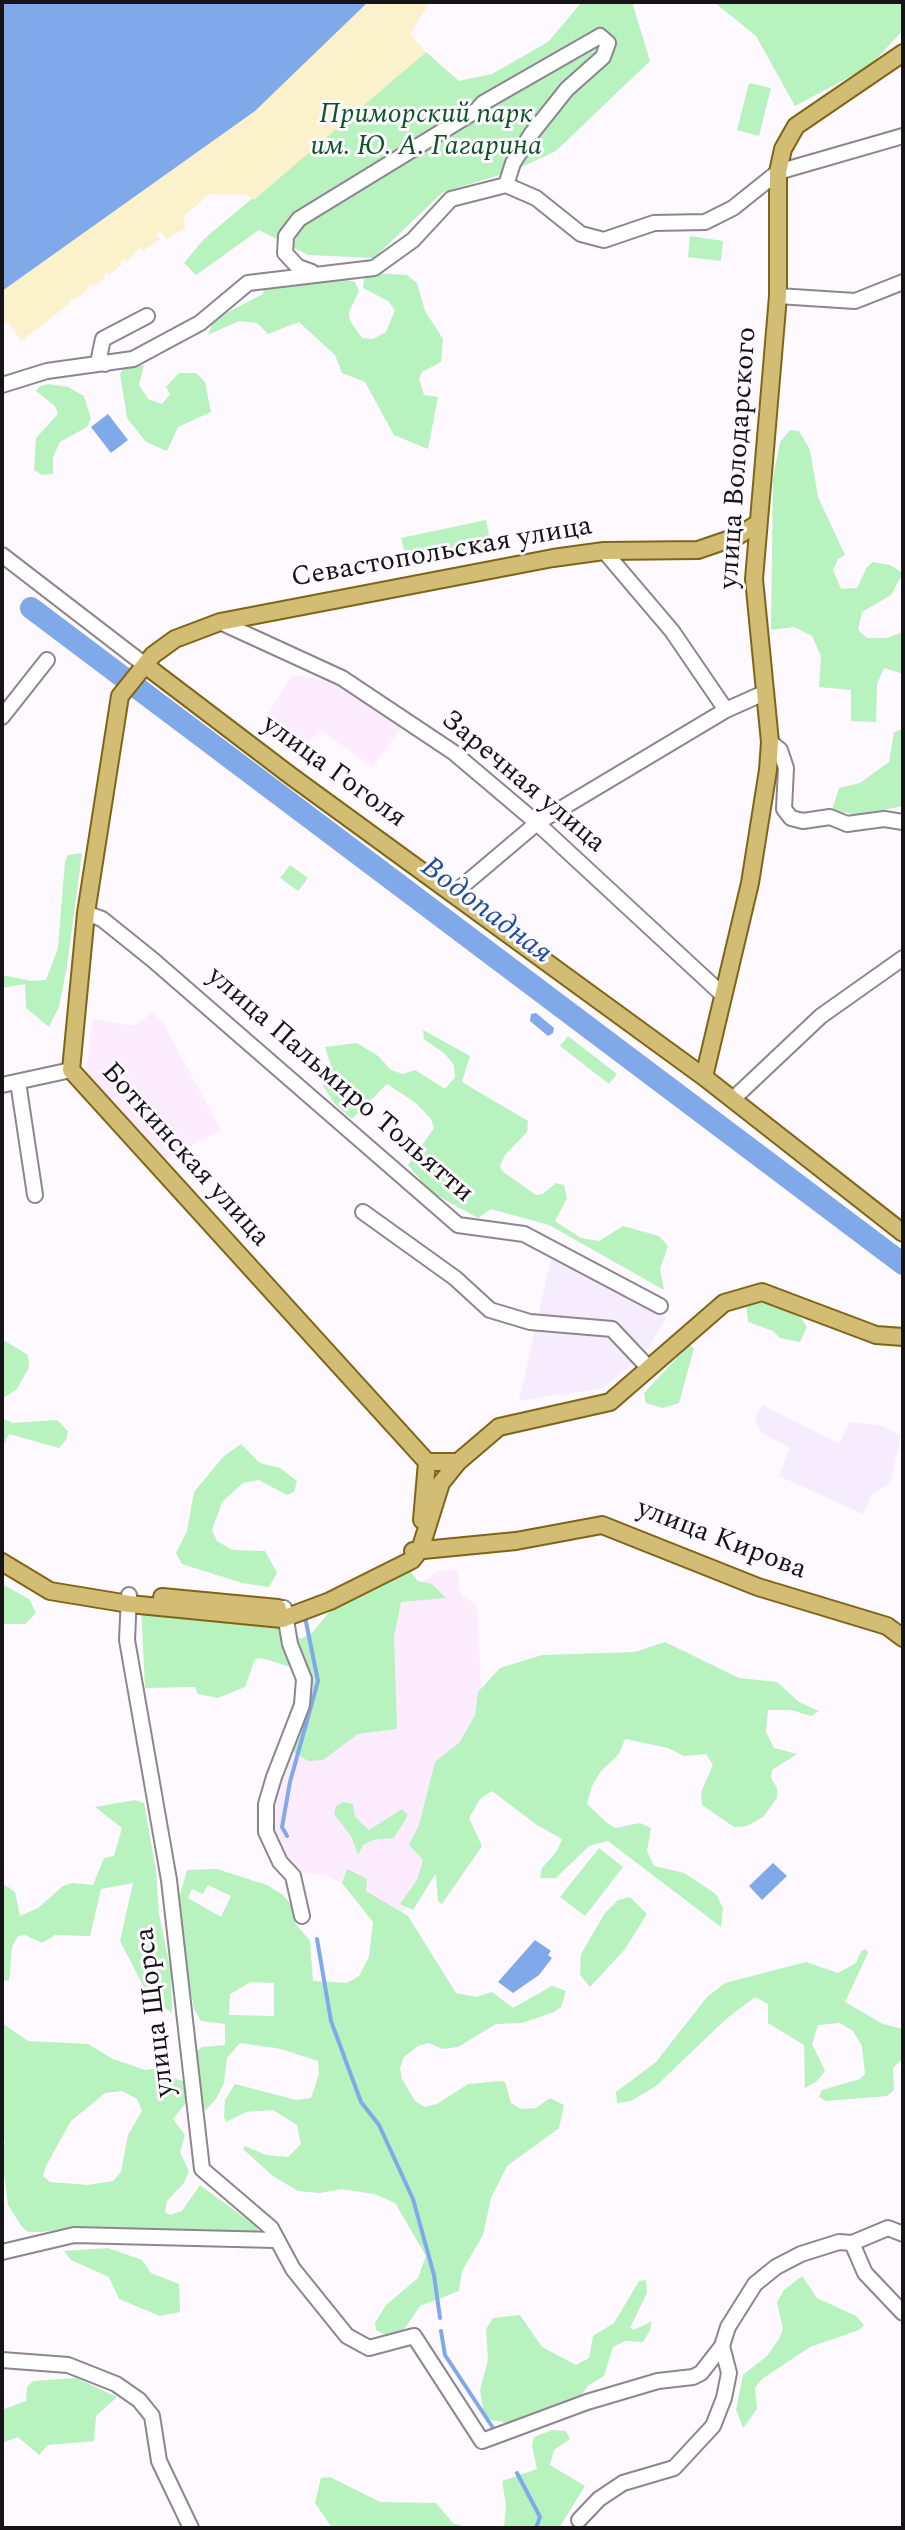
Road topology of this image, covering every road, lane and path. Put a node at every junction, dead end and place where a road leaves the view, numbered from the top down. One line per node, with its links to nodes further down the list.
1 (903, 53): 3 (main road, улица Володарского)
2 (903, 136): 3 (street)
3 (778, 172): 4 (street); 7 (main road, улица Володарского)
4 (506, 185): 5 (street); 5 (street)
5 (317, 273): 9 (street)
6 (903, 282): 7 (street)
7 (778, 296): 11 (main road, улица Володарского)
8 (147, 316): 9 (street)
9 (105, 364): 10 (street)
10 (2, 385)
11 (757, 524): 12 (main road, Севастопольская улица); 17 (main road, улица Володарского)
12 (604, 551): 14 (main road, Севастопольская улица); 19 (street)
13 (2, 555): 16 (street, улица Гоголя)
14 (220, 622): 16 (main road, Севастопольская улица); 23 (street, Заречная улица)
15 (47, 660): 20 (street)
16 (142, 668): 18 (main road, Севастопольская улица); 24 (main road, улица Гоголя)
17 (764, 693): 19 (street); 21 (main road, улица Володарского)
18 (120, 696): 25 (main road, Боткинская улица)
19 (726, 710): 23 (street)
20 (2, 717)
21 (770, 742): 22 (street); 27 (main road, улица Володарского)
22 (903, 822)
23 (537, 823): 24 (street); 27 (street, Заречная улица)
24 (453, 894): 29 (main road, улица Гоголя)
25 (86, 913): 28 (main road, Боткинская улица); 36 (street, улица Пальмиро Тольятти)
26 (903, 958): 32 (street)
27 (724, 996): 29 (main road, улица Володарского)
28 (71, 1070): 30 (street); 39 (main road, Боткинская улица)
29 (704, 1077): 32 (main road, улица Гоголя)
30 (18, 1082): 31 (street); 33 (street)
31 (2, 1085)
32 (733, 1099): 35 (main road, улица Гоголя)
33 (35, 1195)
34 (363, 1212): 38 (street)
35 (903, 1233)
36 (660, 1306)
37 (903, 1334): 38 (main road); 40 (main road)
38 (645, 1364): 40 (main road)
39 (427, 1462): 40 (main road); 41 (main road)
40 (452, 1463): 41 (main road); 43 (main road)
41 (422, 1522): 43 (main road)
42 (2, 1550): 45 (main road, улица Кирова)
43 (420, 1550): 46 (main road, улица Кирова); 47 (main road, улица Кирова)
44 (2, 1562): 45 (main road, улица Кирова)
45 (129, 1600): 46 (main road, улица Кирова); 50 (street, улица Щорса)
46 (285, 1613): 48 (street)
47 (903, 1638)
48 (302, 1916)
49 (903, 2234): 51 (street)
50 (275, 2240): 52 (street); 54 (street, улица Щорса)
51 (852, 2243): 53 (street); 54 (street)
52 (6, 2251)
53 (903, 2313)
54 (722, 2346): 56 (street)
55 (2, 2360): 57 (street)
56 (579, 2520)
57 (191, 2528)

